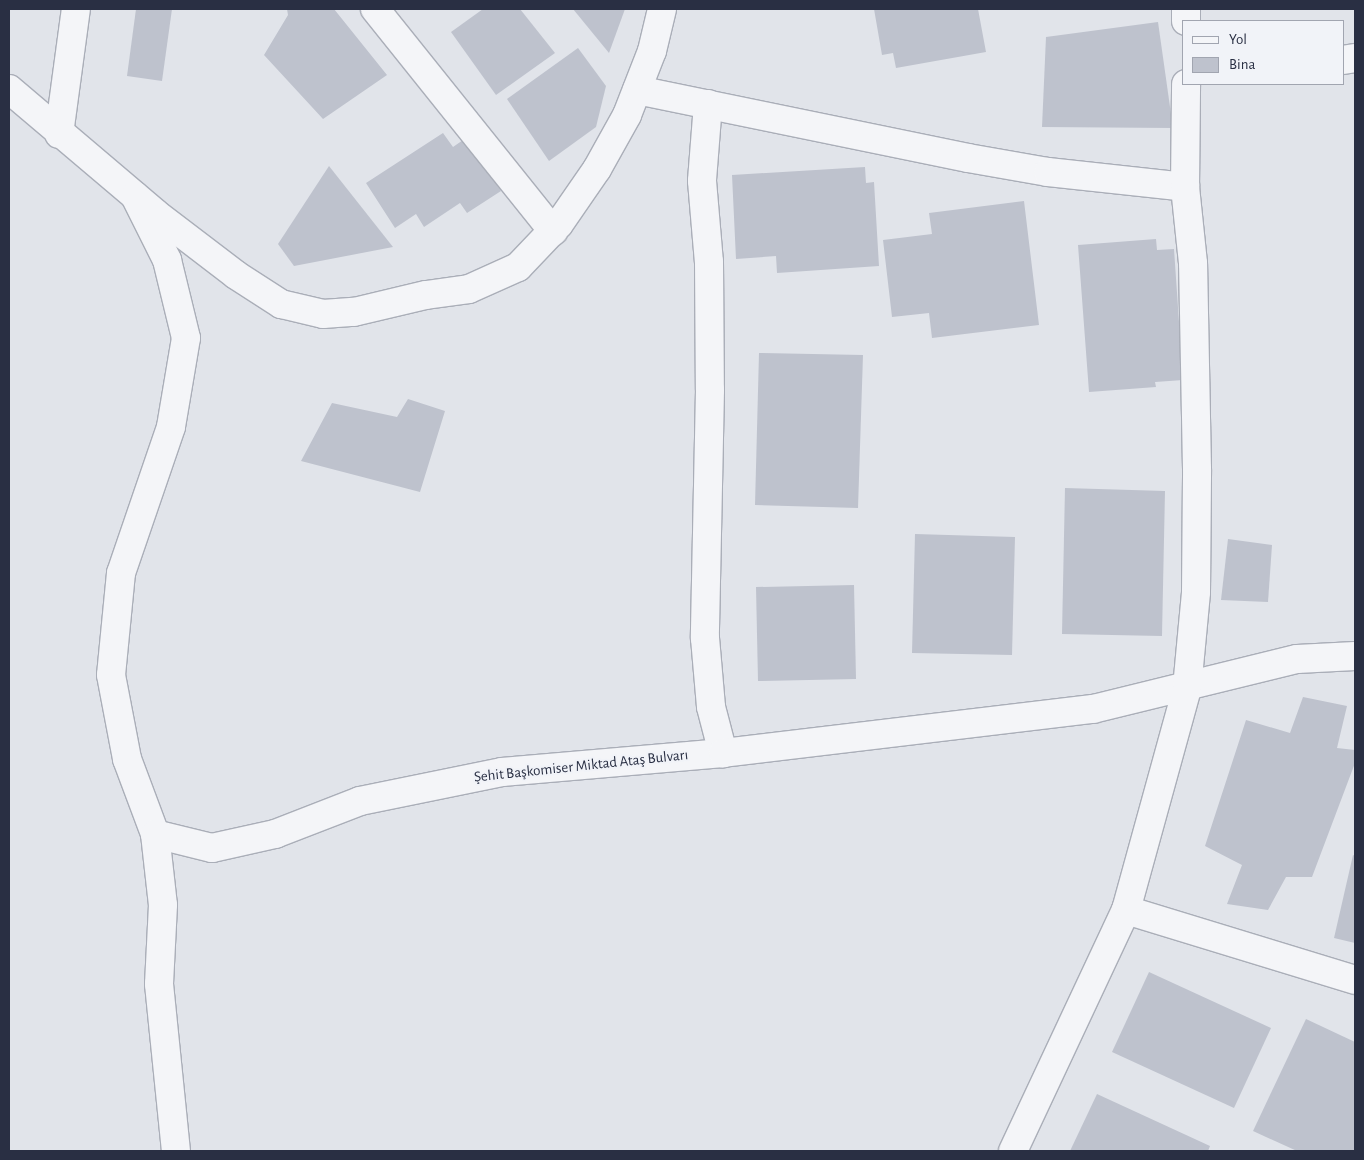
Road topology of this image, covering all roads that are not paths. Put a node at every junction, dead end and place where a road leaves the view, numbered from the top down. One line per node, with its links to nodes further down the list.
1 (76, 9): 8 (street)
2 (375, 9): 11 (street)
3 (662, 9): 6 (street)
4 (1186, 85): 9 (street)
5 (9, 88): 8 (street)
6 (637, 90): 7 (street); 11 (street)
7 (708, 104): 9 (street); 14 (street)
8 (59, 134): 10 (street)
9 (1185, 187): 13 (street)
10 (135, 196): 11 (street); 15 (street)
11 (553, 231)
12 (1355, 656): 13 (street, Şehit Başkomiser Miktad Ataş Bulvarı)
13 (1187, 688): 14 (street, Şehit Başkomiser Miktad Ataş Bulvarı); 16 (street)
14 (723, 752): 15 (street, Şehit Başkomiser Miktad Ataş Bulvarı)
15 (155, 834): 18 (street)
16 (1126, 910): 17 (street); 19 (street)
17 (1355, 980)
18 (176, 1151)
19 (1013, 1151)

